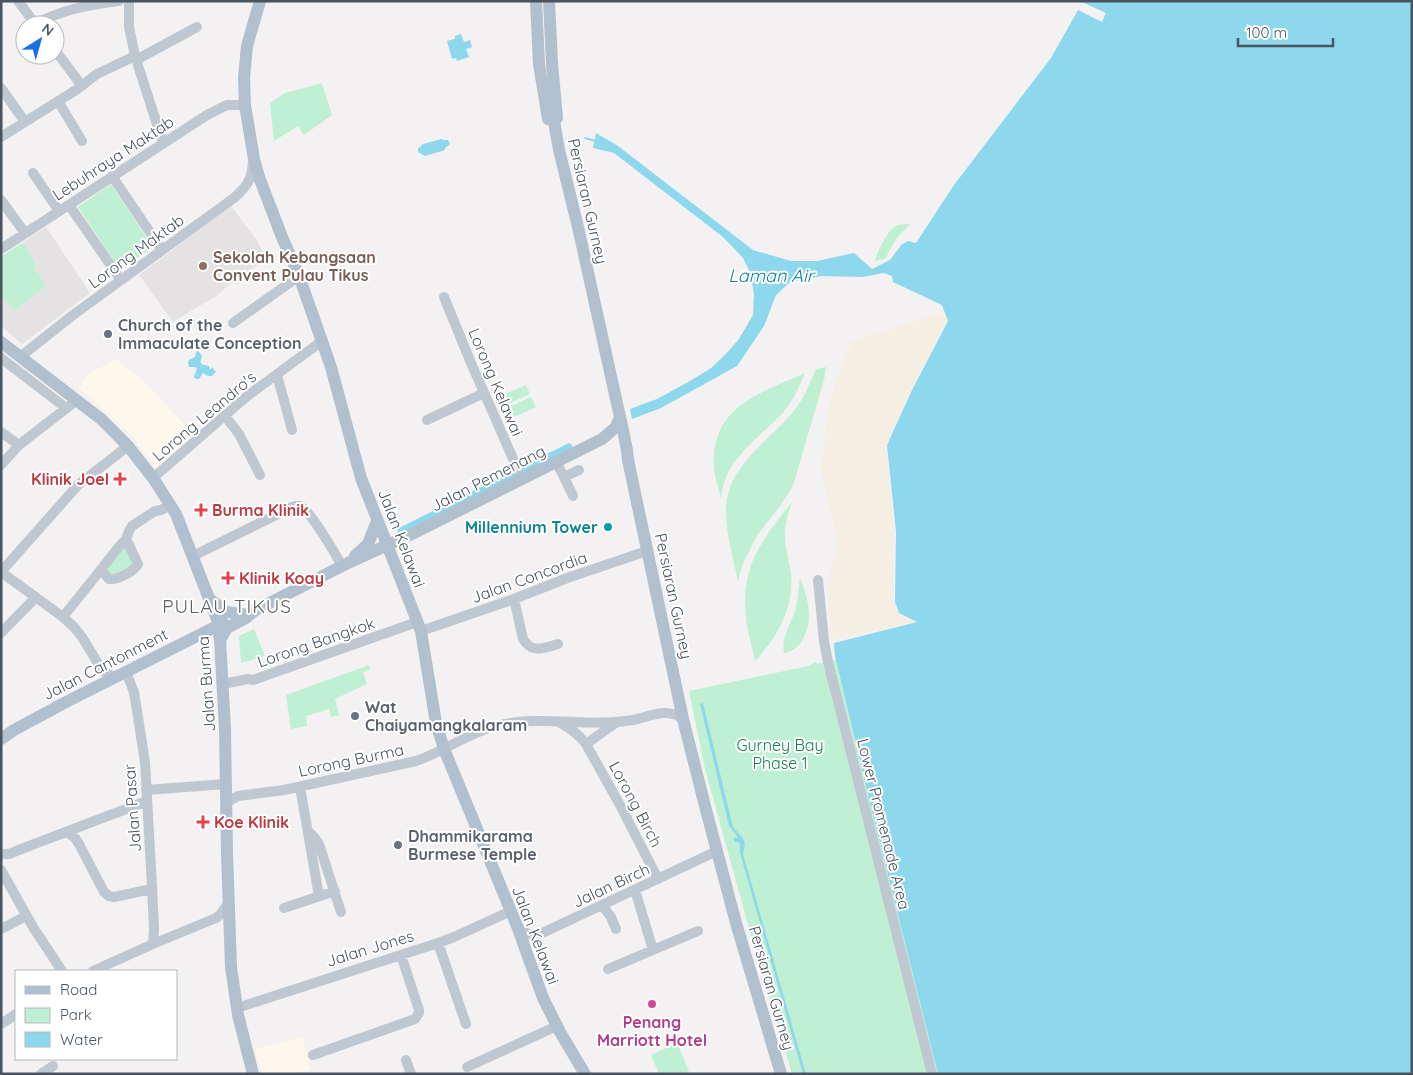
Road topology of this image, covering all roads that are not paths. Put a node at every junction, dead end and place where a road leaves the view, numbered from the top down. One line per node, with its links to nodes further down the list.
1 (18, 1): 7 (street)
2 (119, 1): 8 (street)
3 (128, 1): 10 (street)
4 (260, 1): 16 (main road, Jalan Kelawai)
5 (536, 1): 12 (main road, Persiaran Gurney)
6 (549, 1): 12 (main road, Persiaran Gurney)
7 (29, 15)
8 (53, 15)
9 (197, 27): 10 (street)
10 (136, 58): 13 (street); 20 (street)
11 (65, 63): 13 (street)
12 (546, 63): 43 (main road, Persiaran Gurney)
13 (82, 86): 15 (street)
14 (1, 88): 17 (street)
15 (58, 101): 17 (street); 19 (street)
16 (245, 105): 20 (street, Lebuhraya Maktab); 21 (main road, Jalan Kelawai)
17 (26, 122): 18 (street)
18 (1, 137)
19 (82, 141)
20 (163, 143): 23 (street, Lebuhraya Maktab)
21 (254, 159): 29 (street, Lorong Maktab); 30 (main road, Jalan Kelawai)
22 (33, 173): 26 (street)
23 (112, 176): 25 (street, Lebuhraya Maktab); 29 (street)
24 (1, 200): 27 (street)
25 (69, 205): 26 (street, Lebuhraya Maktab); 31 (street)
26 (59, 211): 27 (street, Lebuhraya Maktab)
27 (26, 233): 28 (street, Lebuhraya Maktab)
28 (1, 249)
29 (162, 250): 31 (street, Lorong Maktab)
30 (299, 276): 33 (street); 34 (main road, Jalan Kelawai)
31 (121, 280): 36 (street, Lorong Maktab)
32 (444, 297): 39 (street, Lorong Kelawai)
33 (233, 323)
34 (322, 341): 38 (street, Lorong Leandro's); 60 (main road, Jalan Kelawai)
35 (1, 342): 36 (main road, Jalan Burma)
36 (20, 357): 40 (main road, Jalan Burma)
37 (1, 358): 41 (street)
38 (277, 375): 42 (street, Lorong Leandro's); 45 (street)
39 (484, 393): 44 (street); 54 (street, Lorong Kelawai)
40 (77, 400): 41 (street); 49 (main road, Jalan Burma)
41 (66, 408): 48 (street)
42 (225, 416): 55 (street); 57 (street, Lorong Leandro's)
43 (620, 417): 47 (main road, Jalan Pemenang); 50 (main road, Persiaran Gurney)
44 (426, 420)
45 (292, 430)
46 (1, 432): 48 (street)
47 (602, 439): 50 (main road); 51 (main road, Jalan Pemenang)
48 (18, 445): 52 (street)
49 (128, 446): 57 (main road, Jalan Burma); 67 (street)
50 (628, 460): 63 (main road, Persiaran Gurney)
51 (556, 462): 54 (main road, Jalan Pemenang); 56 (street)
52 (1, 465)
53 (579, 470): 56 (street)
54 (520, 474): 62 (main road, Jalan Pemenang)
55 (260, 475)
56 (564, 477): 58 (street)
57 (153, 478): 59 (main road, Jalan Burma)
58 (573, 496)
59 (171, 505): 61 (street); 64 (main road, Jalan Burma)
60 (377, 521): 62 (main road, Jalan Kelawai); 65 (main road)
61 (125, 542): 66 (street); 66 (street)
62 (387, 545): 65 (main road, Jalan Cantonment); 75 (main road, Jalan Kelawai)
63 (647, 551): 71 (street, Jalan Concordia); 84 (main road, Persiaran Gurney)
64 (193, 556): 65 (street); 70 (main road, Jalan Burma)
65 (345, 565): 72 (main road, Jalan Cantonment)
66 (101, 570): 73 (street)
67 (1, 572): 69 (street)
68 (818, 580): 137 (street, Lower Promenade Area)
69 (36, 597): 73 (street); 76 (street)
70 (209, 599): 72 (main road); 74 (main road, Jalan Burma)
71 (514, 600): 75 (street, Jalan Concordia); 78 (street)
72 (249, 613): 74 (main road, Jalan Cantonment); 77 (main road, Jalan Cantonment)
73 (63, 617): 79 (street)
74 (218, 625): 77 (main road, Jalan Burma); 80 (main road, Jalan Cantonment)
75 (419, 627): 81 (street, Lorong Bangkok); 88 (main road, Jalan Kelawai)
76 (1, 633)
77 (220, 640): 81 (main road, Jalan Burma)
78 (558, 644)
79 (95, 660): 80 (street); 82 (street)
80 (120, 675): 82 (main road, Jalan Cantonment); 91 (street, Jalan Pasar)
81 (223, 684): 89 (main road, Jalan Burma)
82 (95, 687): 86 (main road, Jalan Cantonment)
83 (556, 720): 85 (street, Lorong Burma); 87 (street, Lorong Birch); 88 (street, Lorong Burma)
84 (684, 720): 85 (street, Lorong Burma); 98 (main road, Persiaran Gurney)
85 (617, 722): 87 (street)
86 (1, 739)
87 (586, 744): 101 (street, Lorong Birch)
88 (444, 749): 90 (street, Lorong Burma); 110 (main road, Jalan Kelawai)
89 (226, 784): 91 (street); 93 (main road, Jalan Burma)
90 (300, 787): 93 (street, Lorong Burma); 95 (street)
91 (146, 790): 92 (street, Jalan Pasar)
92 (147, 801): 94 (street); 102 (street, Jalan Pasar)
93 (226, 803): 106 (main road, Jalan Burma)
94 (81, 826): 96 (street); 97 (street)
95 (308, 831): 104 (street); 105 (street)
96 (67, 832): 97 (street); 99 (street)
97 (79, 844): 102 (street)
98 (718, 851): 101 (street, Jalan Birch); 136 (main road, Persiaran Gurney)
99 (1, 854)
100 (1, 870): 111 (street)
101 (658, 879): 103 (street, Jalan Birch)
102 (152, 889): 117 (street, Jalan Pasar)
103 (635, 890): 107 (street, Jalan Birch); 118 (street)
104 (335, 892): 105 (street); 109 (street)
105 (319, 896): 108 (street)
106 (229, 902): 117 (street); 123 (main road, Jalan Burma)
107 (602, 905): 112 (street, Jalan Birch); 114 (street)
108 (284, 908)
109 (340, 912)
110 (511, 912): 112 (main road, Jalan Kelawai); 116 (street, Jalan Jones)
111 (26, 916): 113 (street); 121 (street)
112 (517, 926): 127 (main road, Jalan Kelawai)
113 (1, 929)
114 (616, 929)
115 (698, 931): 118 (street)
116 (438, 943): 119 (street, Jalan Jones); 126 (street)
117 (154, 944): 122 (street)
118 (653, 950): 120 (street)
119 (401, 955): 123 (street, Jalan Jones); 128 (street)
120 (608, 969)
121 (60, 970)
122 (93, 970)
123 (237, 1008): 133 (main road, Jalan Burma)
124 (15, 1015): 125 (street)
125 (1, 1024)
126 (466, 1024)
127 (557, 1026): 131 (street); 135 (main road, Jalan Kelawai)
128 (314, 1055)
129 (406, 1060): 134 (street)
130 (53, 1066): 132 (street)
131 (467, 1067)
132 (41, 1074)
133 (254, 1074)
134 (412, 1074)
135 (585, 1074)
136 (781, 1074)
137 (932, 1074)

